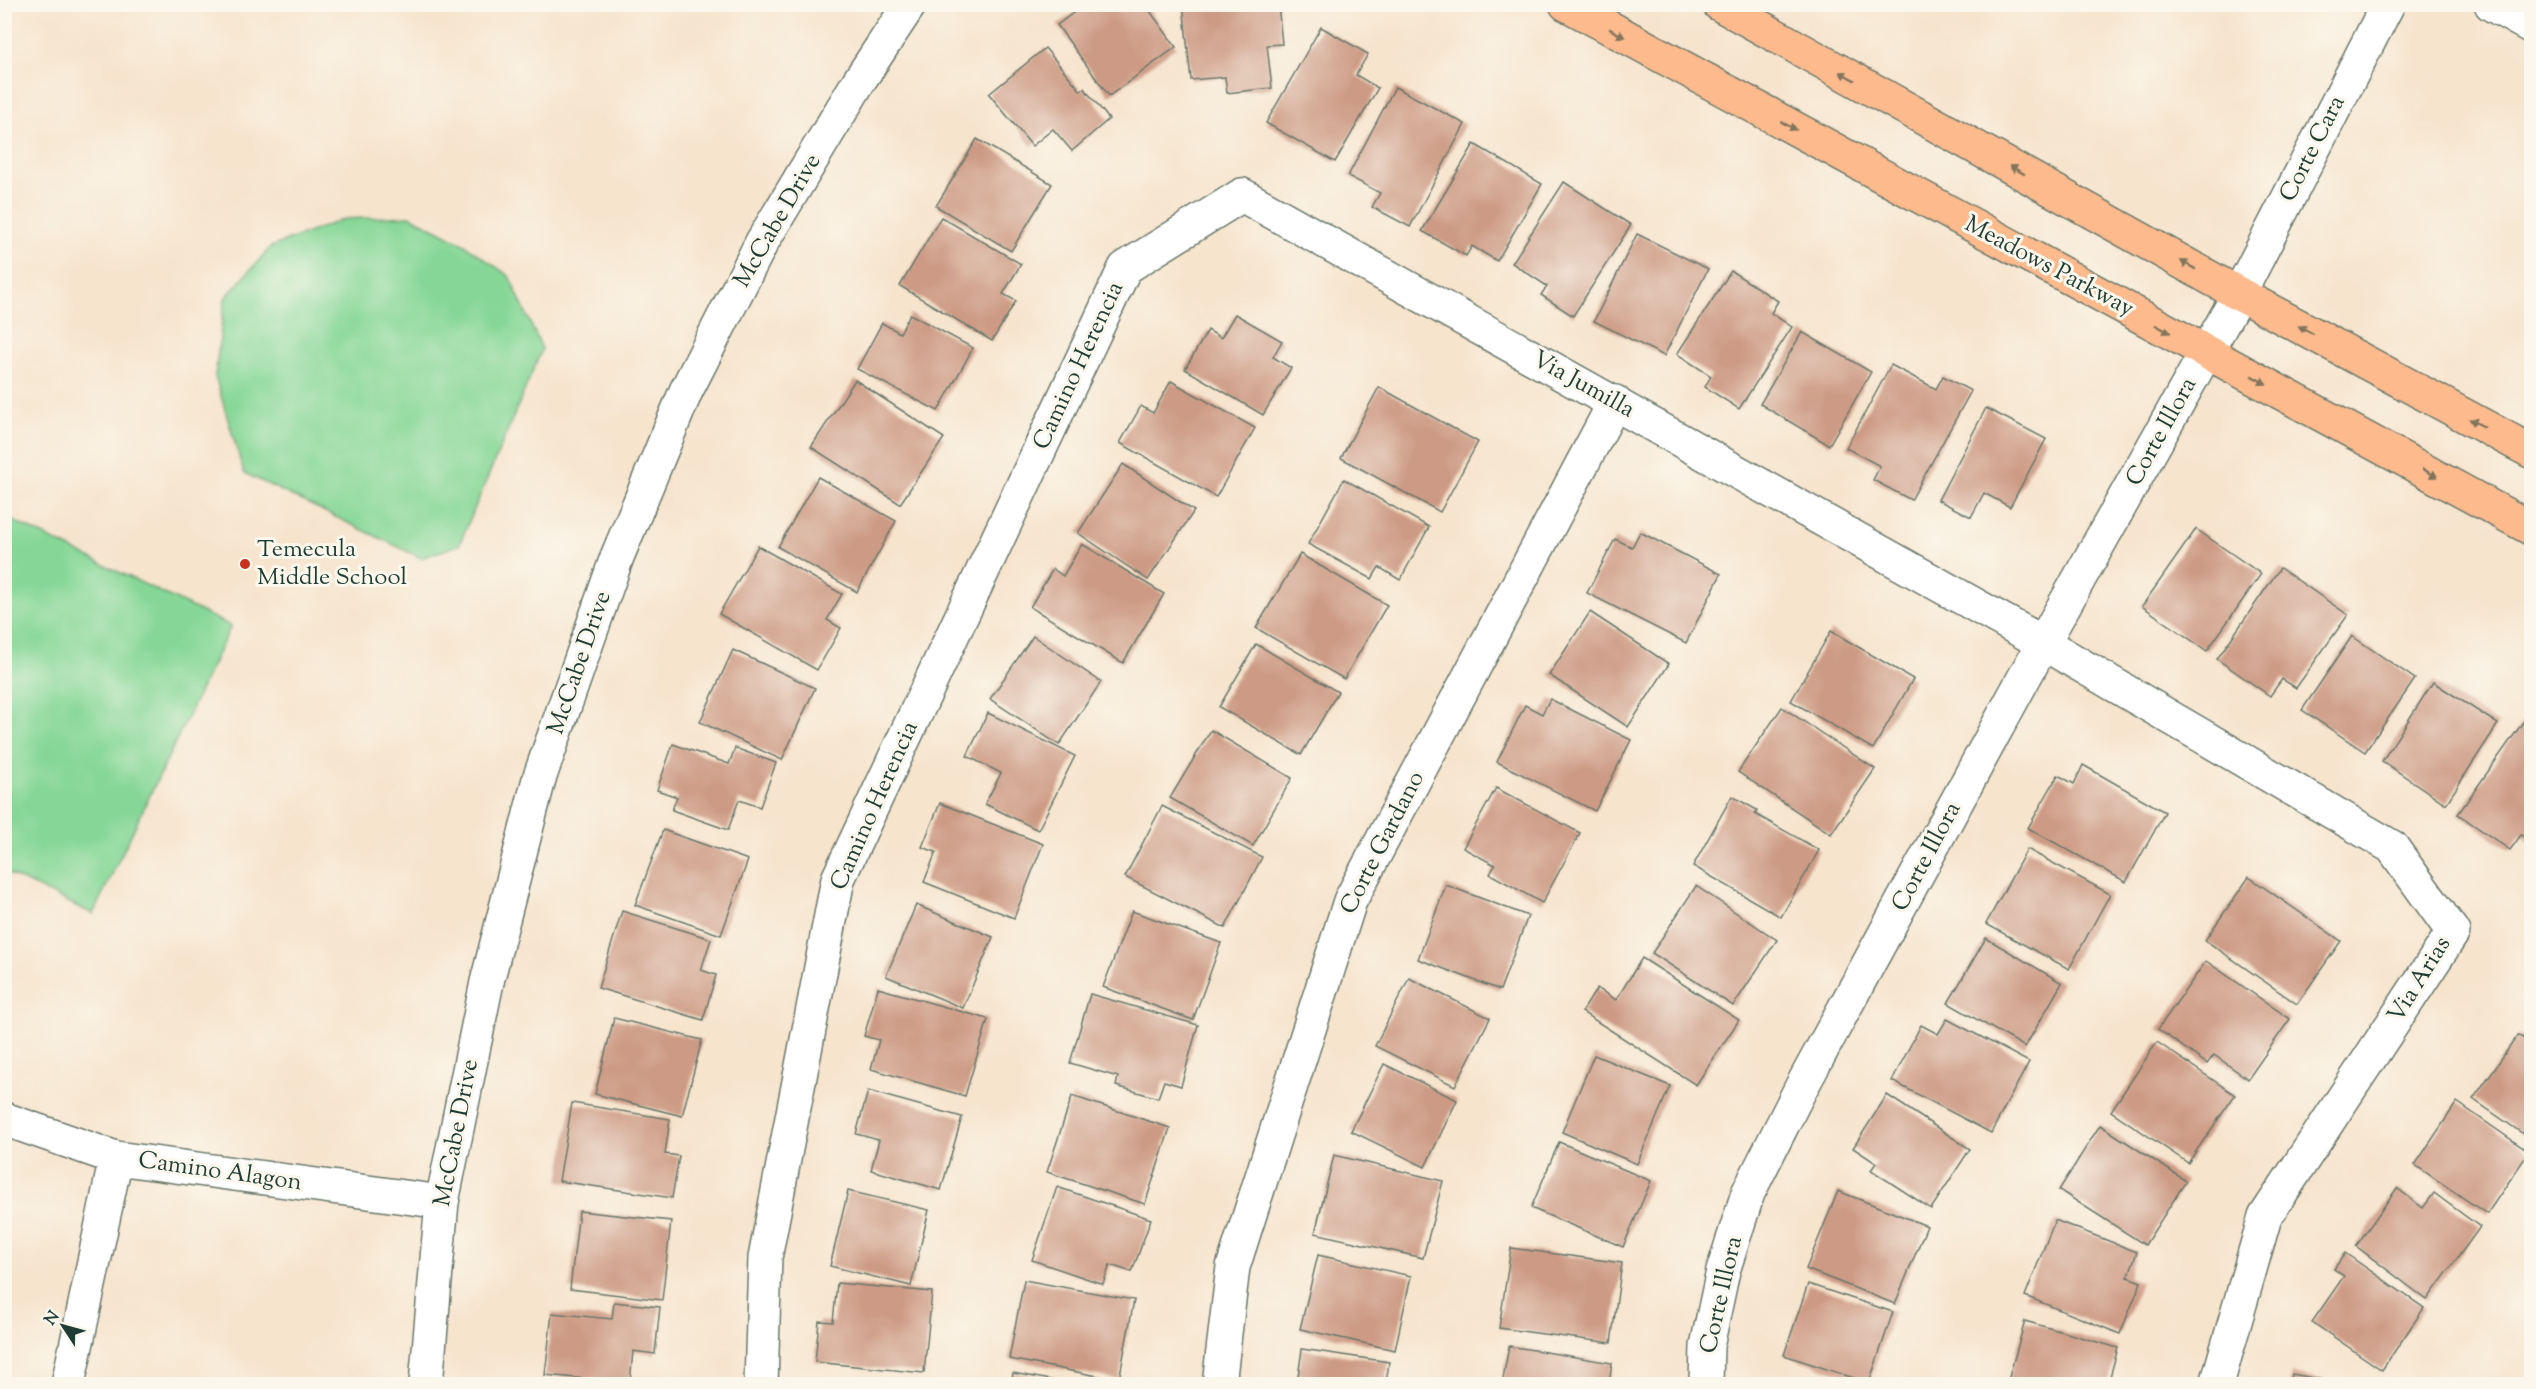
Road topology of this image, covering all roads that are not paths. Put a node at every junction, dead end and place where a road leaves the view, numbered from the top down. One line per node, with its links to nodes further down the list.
1 (910, 4): 16 (street, McCabe Drive)
2 (1566, 4): 9 (main road, Meadows Parkway, one-way to 9)
3 (1719, 4): 8 (main road, one-way to 3)
4 (2388, 4): 8 (street, Corte Cara)
5 (2491, 4): 6 (street)
6 (2532, 27)
7 (1125, 268): 10 (street, Via Jumilla); 19 (street, Camino Herencia)
8 (2239, 294): 9 (street, Corte Cara); 11 (main road, one-way to 8)
9 (2207, 352): 12 (main road, Meadows Parkway, one-way to 12); 13 (street, Corte Illora)
10 (1615, 402): 13 (street, Via Jumilla); 20 (street, Corte Gardano)
11 (2532, 452)
12 (2532, 529)
13 (2043, 643): 21 (street, Corte Illora); 22 (street, Via Arias)
14 (4, 1119): 15 (street, Camino Alagon)
15 (116, 1158): 16 (street, Camino Alagon); 17 (street)
16 (442, 1202): 18 (street, McCabe Drive)
17 (68, 1384)
18 (426, 1384)
19 (760, 1384)
20 (1219, 1384)
21 (1706, 1384)
22 (2217, 1384)

